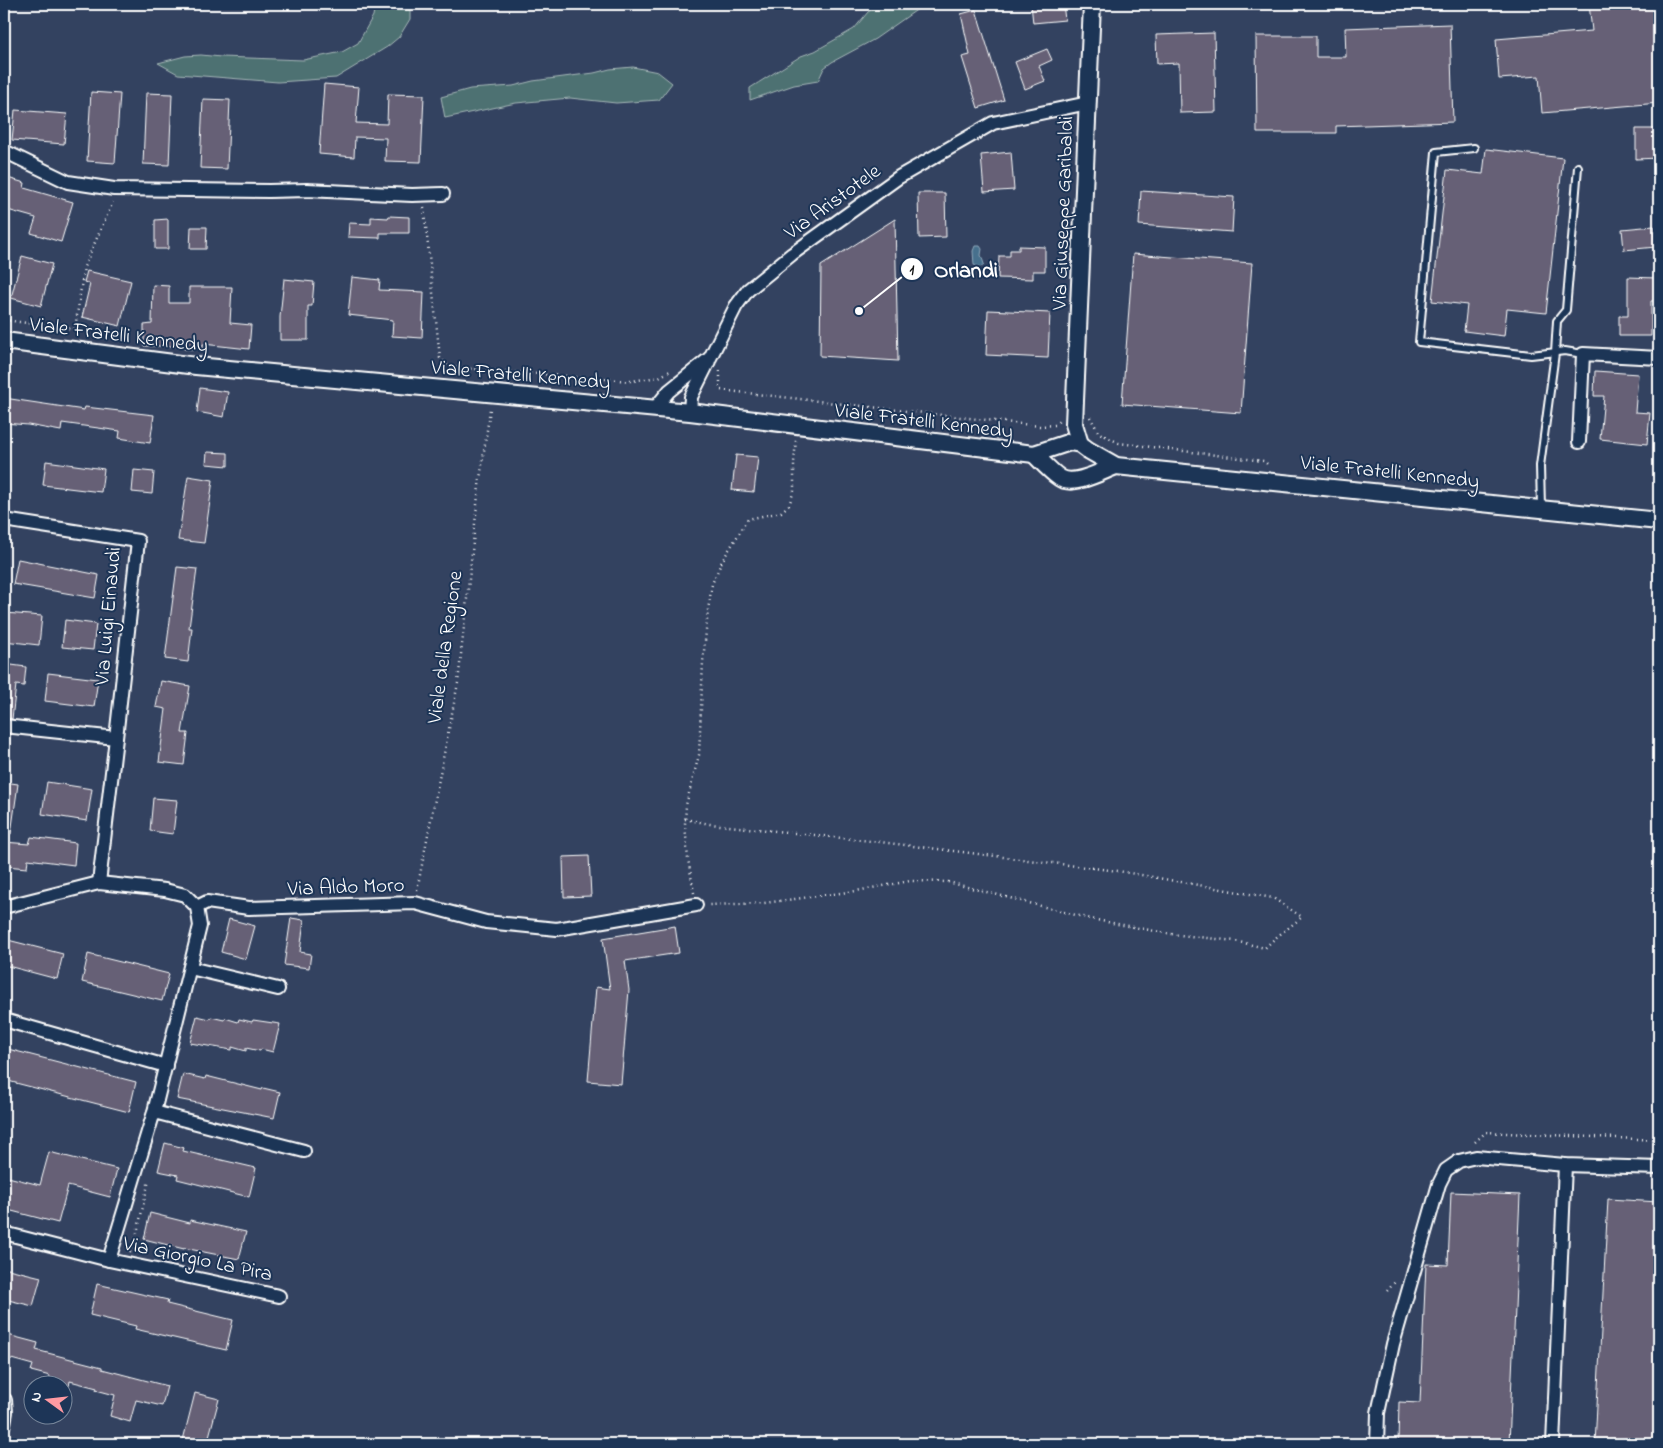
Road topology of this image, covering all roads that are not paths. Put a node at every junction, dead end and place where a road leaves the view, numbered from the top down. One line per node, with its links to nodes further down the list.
1 (1092, 4): 2 (street, Via Giuseppe Garibaldi)
2 (1088, 103): 10 (street, Via Aristotele); 15 (street, Via Giuseppe Garibaldi)
3 (1474, 148): 8 (lane)
4 (4, 151): 6 (street)
5 (1578, 167): 8 (lane)
6 (443, 194)
7 (4, 341): 12 (street, Viale Fratelli Kennedy)
8 (1555, 353): 9 (lane); 20 (lane)
9 (1583, 354): 11 (street); 14 (street)
10 (710, 358): 12 (street, Via Aristotele); 13 (street)
11 (1659, 358)
12 (655, 408): 13 (street, Viale Fratelli Kennedy)
13 (690, 412): 16 (street, Viale Fratelli Kennedy)
14 (1579, 442)
15 (1073, 445): 16 (street, Viale Fratelli Kennedy); 17 (street, Viale Fratelli Kennedy); 18 (street); 19 (street)
16 (1034, 454): 18 (street, Viale Fratelli Kennedy)
17 (1116, 466): 19 (street, Viale Fratelli Kennedy); 20 (street, Viale Fratelli Kennedy)
18 (1055, 473): 19 (street, Viale Fratelli Kennedy)
19 (1083, 478)
20 (1541, 508): 22 (street, Viale Fratelli Kennedy)
21 (4, 520): 24 (street, Via Luigi Einaudi)
22 (1659, 520)
23 (4, 726): 24 (street)
24 (116, 738): 25 (street, Via Luigi Einaudi)
25 (99, 883): 27 (street); 28 (street)
26 (696, 905): 28 (street, Via Aldo Moro)
27 (4, 907)
28 (196, 907): 29 (street, Via Giorgio La Pira)
29 (190, 968): 30 (street); 32 (street, Via Giorgio La Pira)
30 (278, 989)
31 (4, 1020): 32 (street)
32 (166, 1066): 33 (street, Via Giorgio La Pira)
33 (154, 1112): 34 (street); 38 (street, Via Giorgio La Pira)
34 (304, 1151)
35 (1565, 1165): 36 (street); 42 (street); 43 (street)
36 (1659, 1168)
37 (4, 1233): 38 (street, Via Giorgio La Pira)
38 (109, 1260): 39 (street, Via Giorgio La Pira)
39 (278, 1296)
40 (4, 1400): 41 (street)
41 (4, 1424)
42 (1377, 1444)
43 (1553, 1444)

